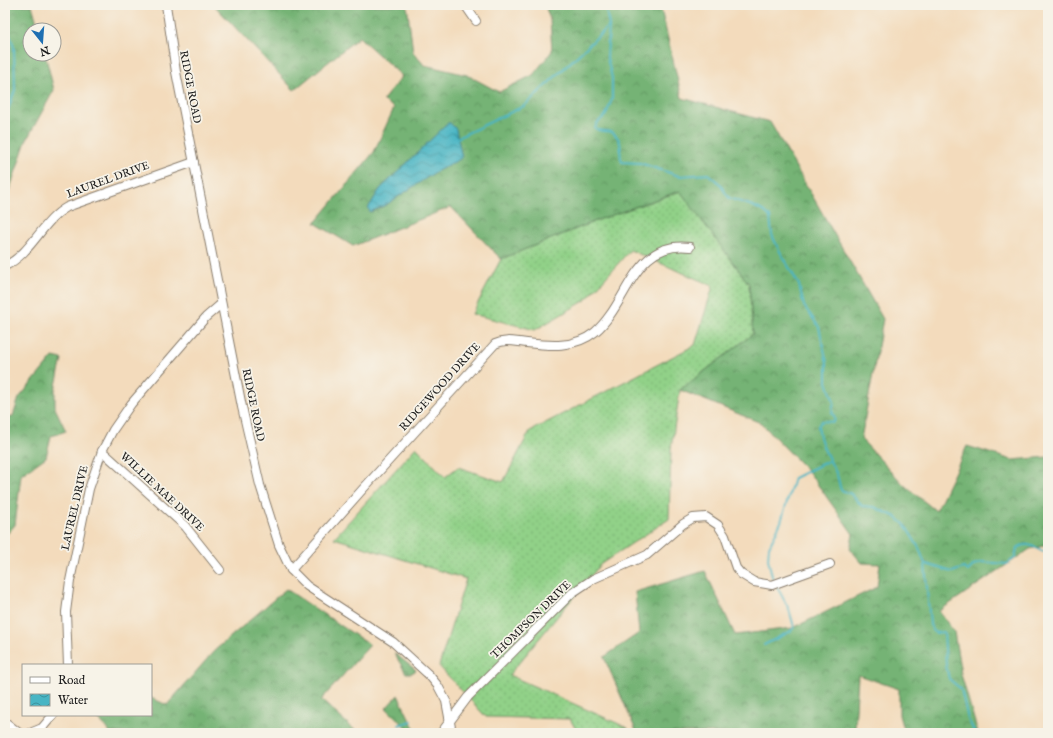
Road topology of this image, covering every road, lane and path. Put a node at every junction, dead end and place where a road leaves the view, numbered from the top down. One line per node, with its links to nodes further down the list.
1 (166, 5): 4 (street, RIDGE ROAD)
2 (465, 5): 3 (street)
3 (476, 21)
4 (194, 162): 6 (street, LAUREL DRIVE); 7 (street, RIDGE ROAD)
5 (690, 247): 11 (street, RIDGEWOOD DRIVE)
6 (5, 266)
7 (222, 304): 8 (street, LAUREL DRIVE); 11 (street, RIDGE ROAD)
8 (102, 451): 10 (street, WILLIE MAE DRIVE); 12 (street, LAUREL DRIVE)
9 (830, 564): 14 (street, THOMPSON DRIVE)
10 (220, 570)
11 (291, 570): 14 (street, RIDGE ROAD)
12 (68, 664)
13 (52, 716): 17 (street)
14 (450, 721): 18 (street, THOMPSON DRIVE); 19 (street, RIDGE ROAD)
15 (5, 722): 16 (street)
16 (19, 733)
17 (30, 733)
18 (441, 733)
19 (452, 733)

